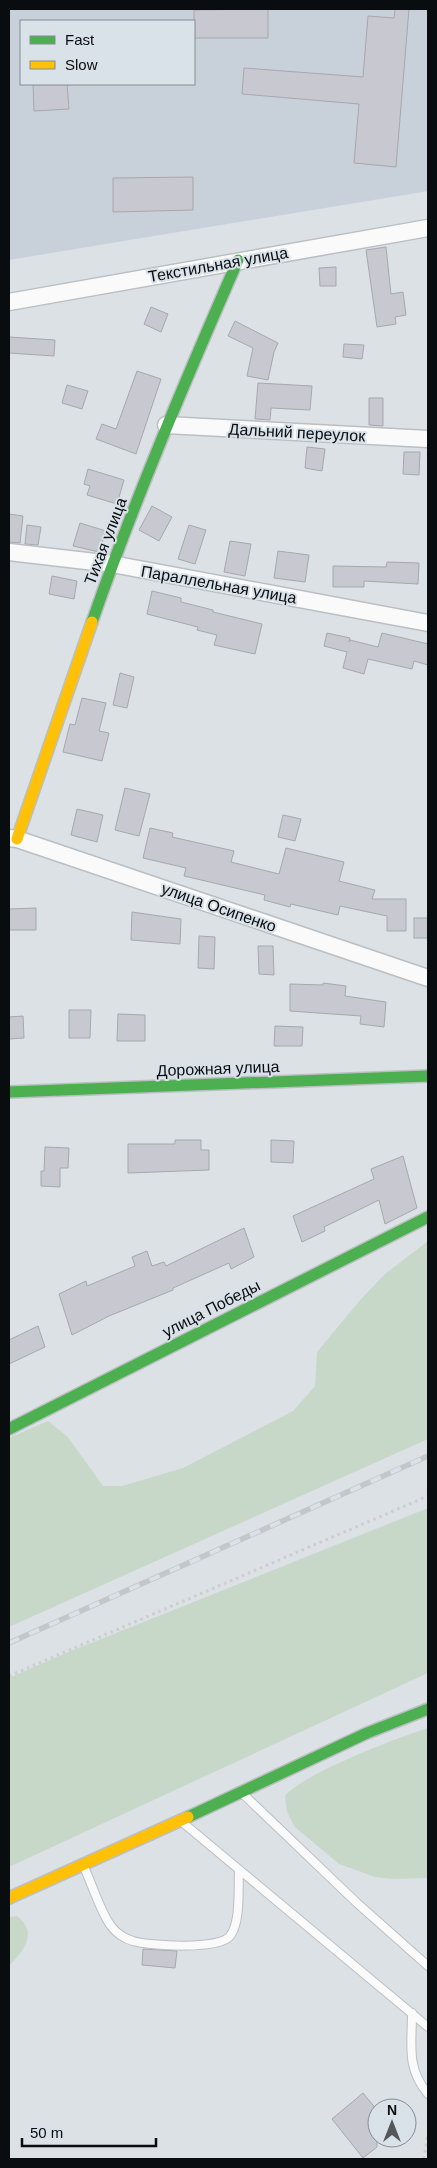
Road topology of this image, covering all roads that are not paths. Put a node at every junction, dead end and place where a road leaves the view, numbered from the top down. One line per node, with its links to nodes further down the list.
1 (428, 228): 2 (street, Текстильная улица)
2 (238, 260): 3 (street, Текстильная улица); 4 (street, Тихая улица)
3 (9, 302)
4 (166, 424): 5 (street, Дальний переулок); 7 (street, Тихая улица)
5 (428, 438)
6 (9, 552): 7 (street, Параллельная улица)
7 (112, 564): 8 (street, Параллельная улица); 9 (street, Тихая улица)
8 (428, 623)
9 (13, 839): 10 (street, улица Осипенко)
10 (428, 978)
11 (428, 1076): 12 (street, Дорожная улица)
12 (9, 1092)
13 (428, 1217): 14 (street, улица Победы)
14 (9, 1429)
15 (428, 1709): 16 (street)
16 (240, 1792): 17 (street); 21 (lane)
17 (180, 1821): 18 (street); 19 (lane)
18 (84, 1865): 19 (lane); 20 (street)
19 (239, 1872): 22 (lane)
20 (9, 1898)
21 (428, 1966)
22 (412, 2013): 23 (lane); 24 (lane)
23 (428, 2027)
24 (428, 2094)

